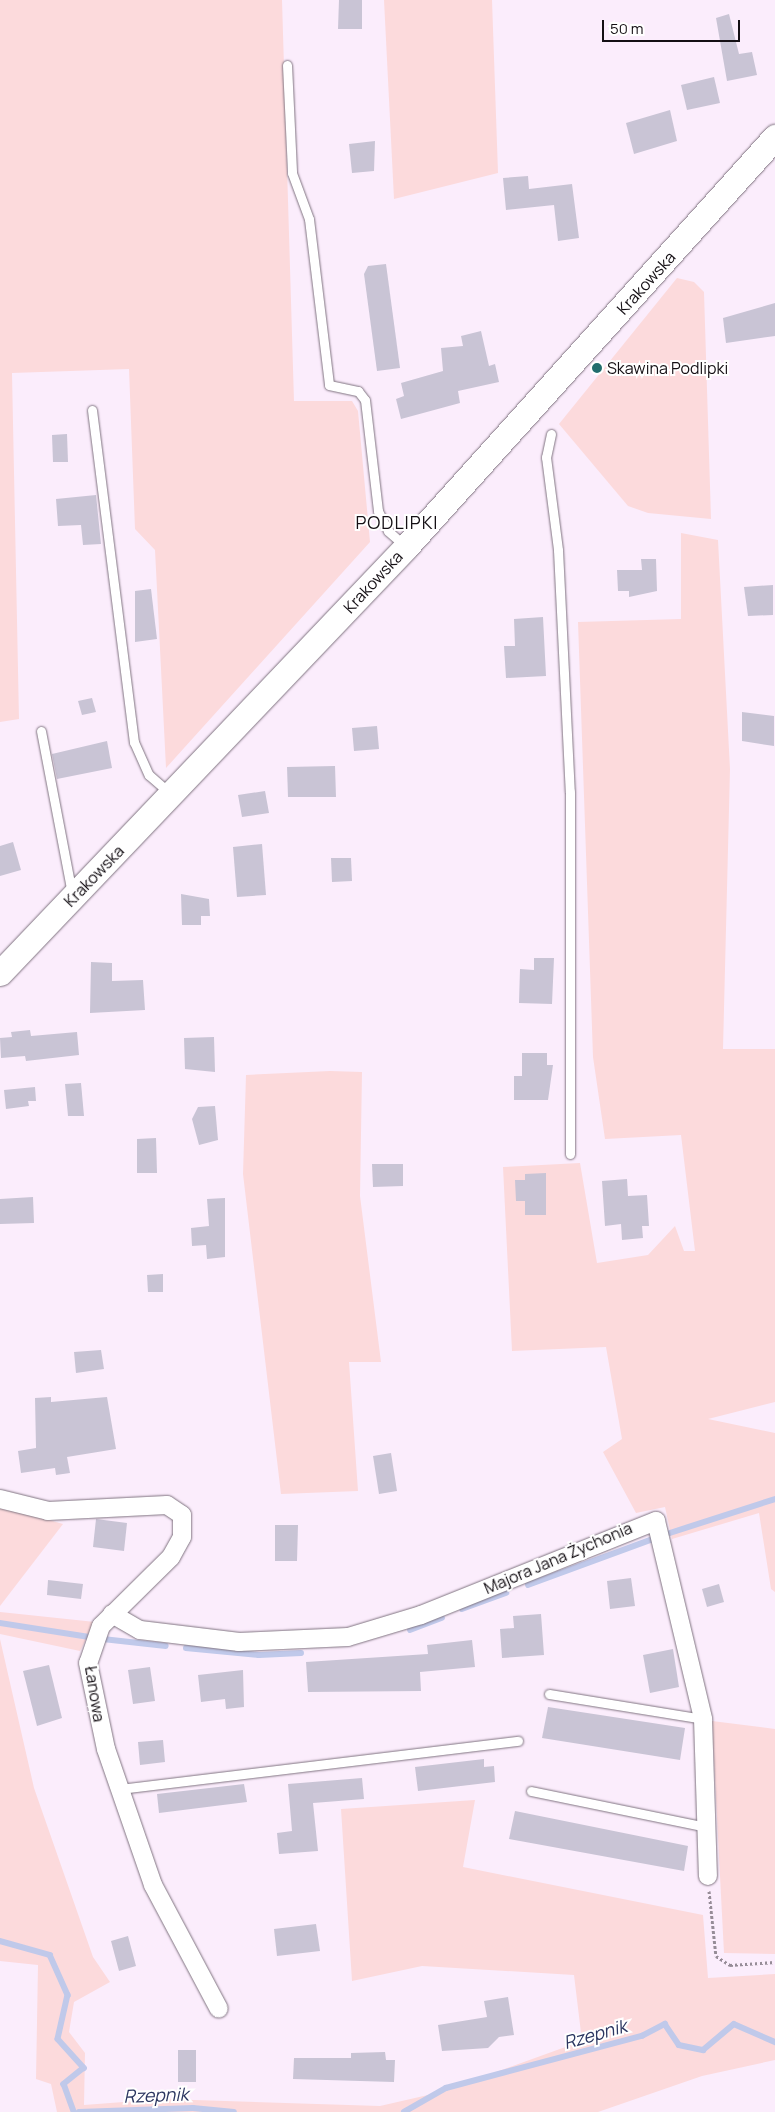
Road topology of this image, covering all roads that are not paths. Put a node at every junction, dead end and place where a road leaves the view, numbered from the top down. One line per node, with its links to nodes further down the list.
1 (287, 65): 5 (lane)
2 (772, 146): 5 (main road, Krakowska)
3 (92, 410): 7 (lane)
4 (551, 434): 10 (lane)
5 (406, 547): 7 (main road, Krakowska)
6 (41, 731): 8 (lane)
7 (172, 794): 8 (main road, Krakowska)
8 (73, 897): 9 (main road, Krakowska)
9 (0, 973)
10 (570, 1154)
11 (0, 1499): 12 (street, Łanowa)
12 (112, 1614): 14 (street, Majora Jana Żychonia); 16 (street, Łanowa)
13 (550, 1694): 14 (lane)
14 (702, 1719): 18 (street, Majora Jana Żychonia)
15 (518, 1741): 16 (lane)
16 (120, 1789): 20 (street, Łanowa)
17 (531, 1791): 18 (lane)
18 (706, 1827): 19 (street, Majora Jana Żychonia)
19 (708, 1876)
20 (219, 2009)

